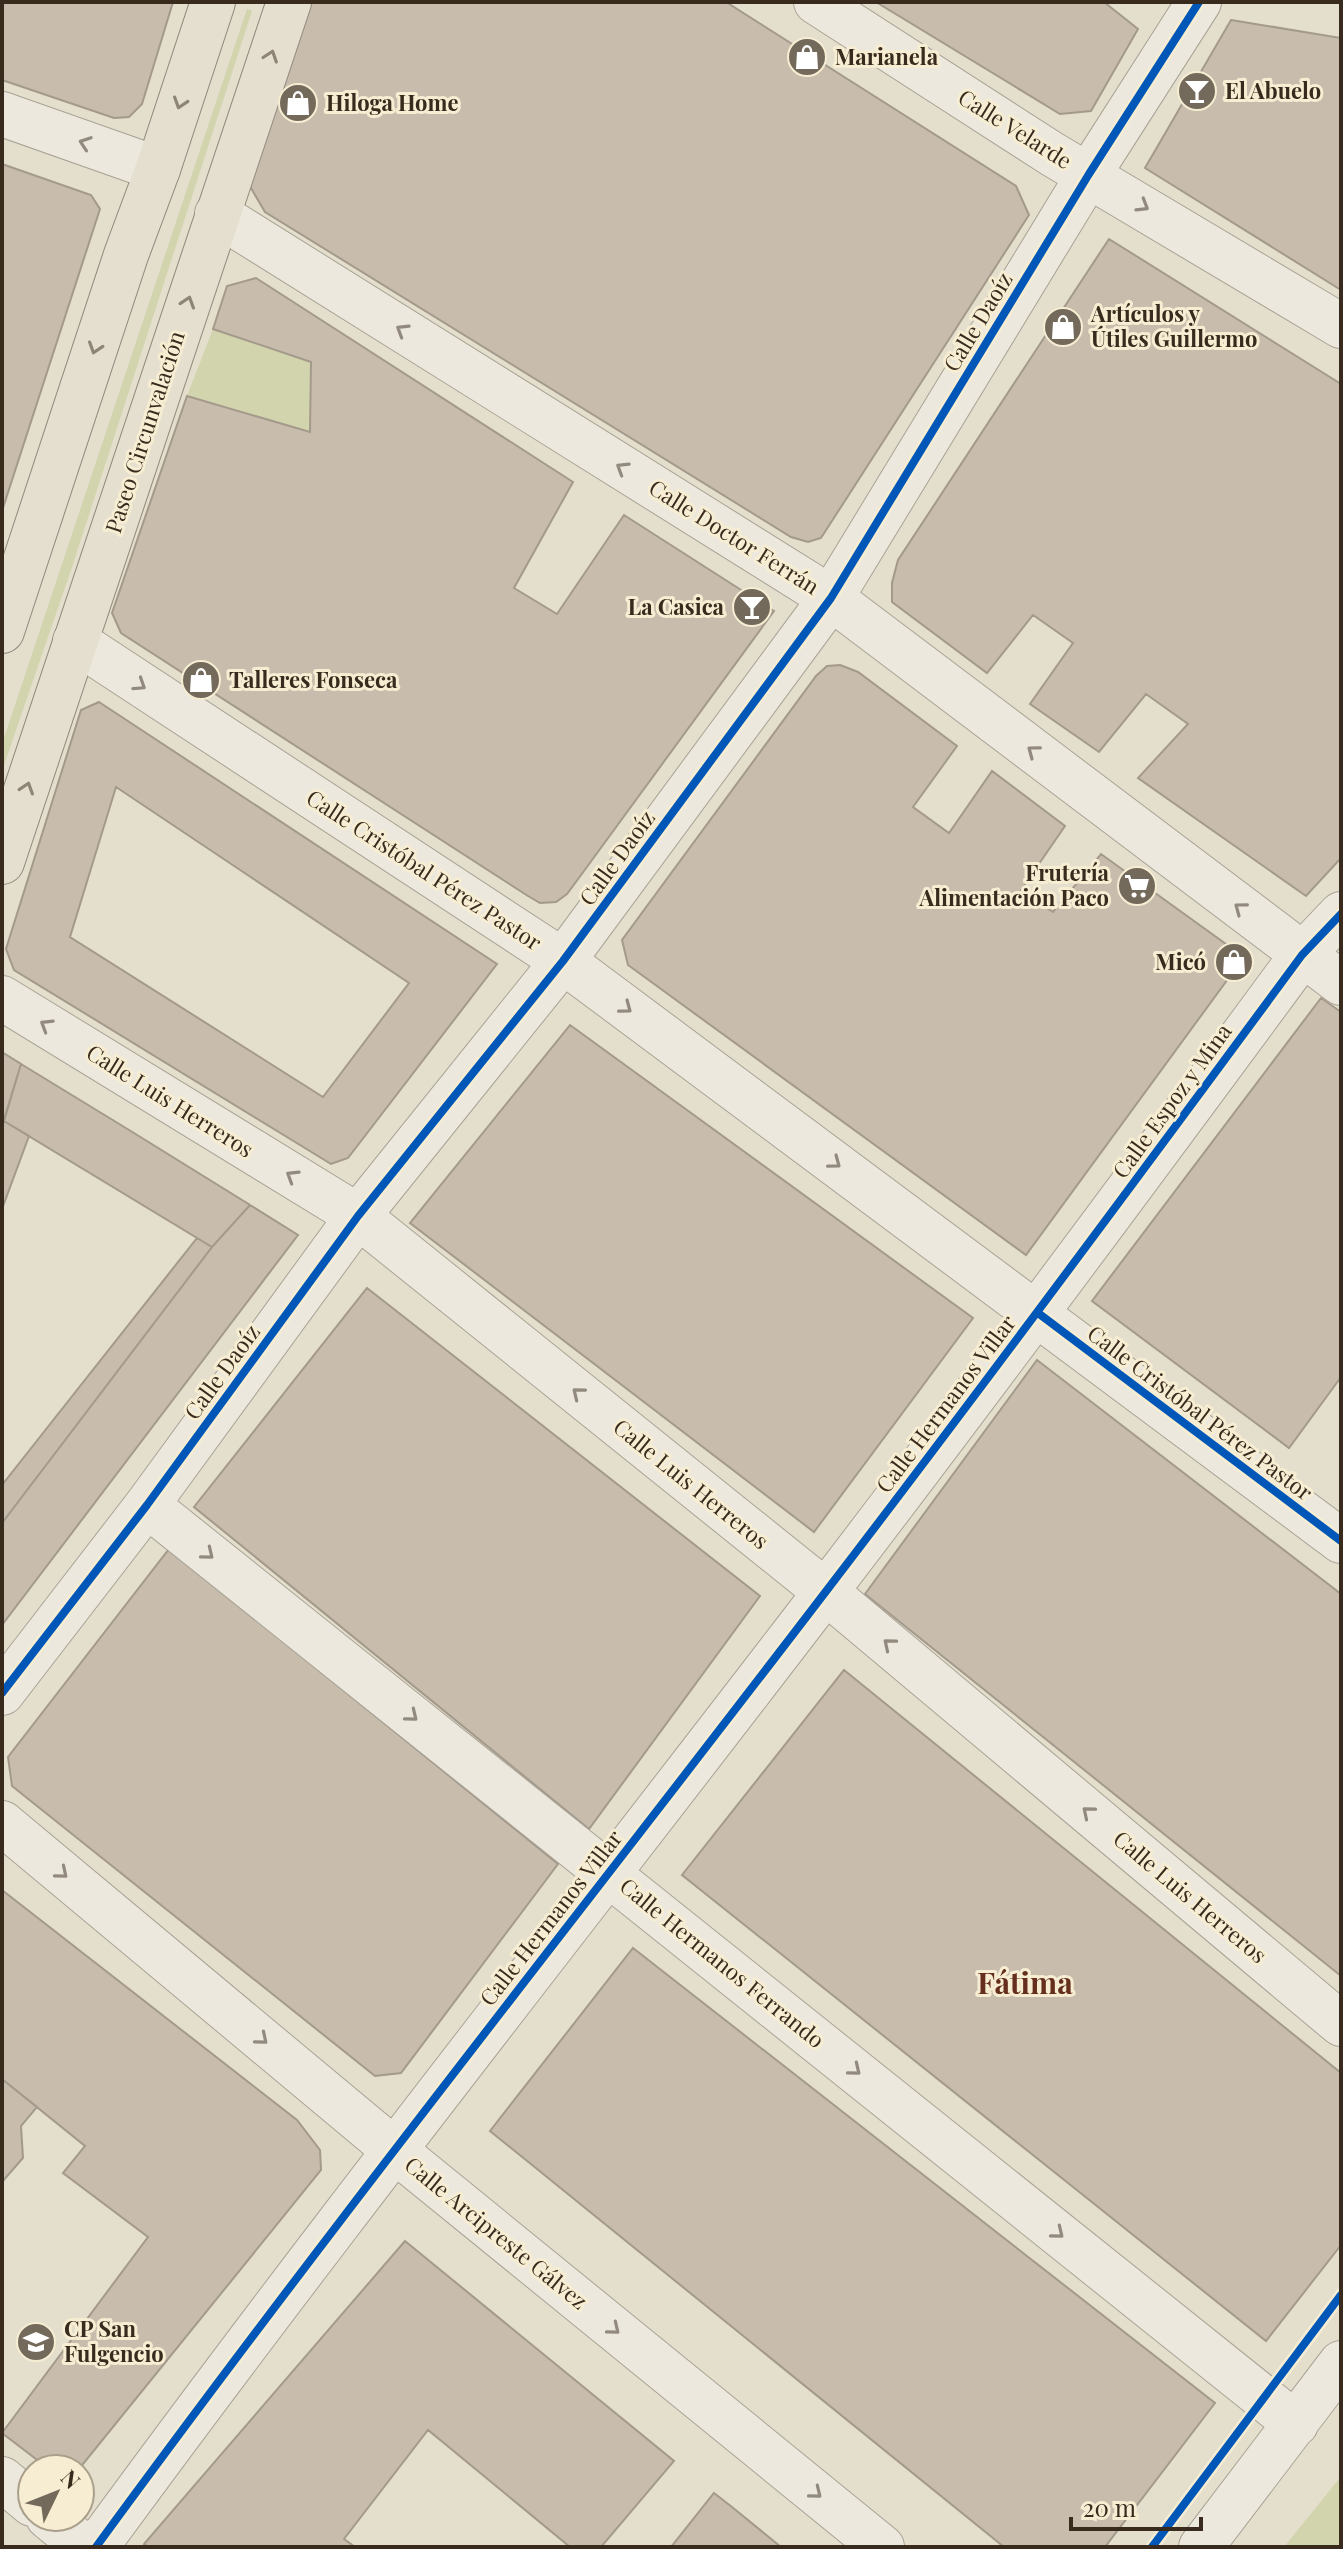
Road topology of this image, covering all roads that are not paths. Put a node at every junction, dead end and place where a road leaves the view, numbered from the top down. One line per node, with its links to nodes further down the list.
1 (213, 2): 6 (main road, one-way to 6)
2 (289, 2): 8 (main road, Paseo Circunvalación, one-way to 2)
3 (816, 2): 7 (street, Calle Velarde)
4 (1199, 2): 7 (street, Calle Daoíz)
5 (2, 114): 6 (street, one-way to 5)
6 (158, 169): 11 (main road, one-way to 11)
7 (1089, 174): 9 (street, Calle Velarde, one-way to 9); 10 (street, Calle Daoíz)
8 (217, 214): 10 (street, Calle Doctor Ferrán, one-way to 8); 12 (main road, Paseo Circunvalación, one-way to 8)
9 (1341, 326)
10 (831, 598): 15 (street, Calle Doctor Ferrán, one-way to 10); 16 (street, Calle Daoíz)
11 (4, 618)
12 (75, 641): 13 (main road, Paseo Circunvalación, one-way to 12); 16 (street, Calle Cristóbal Pérez Pastor, one-way to 16)
13 (2, 862)
14 (1341, 914): 15 (street, Calle Espoz y Mina)
15 (1302, 955): 17 (street, Calle Doctor Ferrán); 20 (street, Calle Espoz y Mina)
16 (563, 961): 19 (street, Calle Daoíz); 20 (street, Calle Cristóbal Pérez Pastor, one-way to 20)
17 (1341, 983)
18 (2, 998): 19 (street, Calle Luis Herreros, one-way to 18)
19 (358, 1216): 21 (street, Calle Daoíz); 23 (street, Calle Luis Herreros, one-way to 19)
20 (1038, 1313): 22 (street, Calle Cristóbal Pérez Pastor); 23 (street, Calle Hermanos Villar)
21 (147, 1505): 24 (street, Calle Daoíz); 26 (street, Calle Hermanos Ferrando, one-way to 26)
22 (1341, 1541)
23 (826, 1592): 26 (street, Calle Hermanos Villar); 27 (street, Calle Luis Herreros, one-way to 23)
24 (2, 1693)
25 (2, 1823): 28 (street, Calle Arcipreste Gálvez, one-way to 28)
26 (609, 1872): 28 (street, Calle Hermanos Villar); 30 (street, Calle Hermanos Ferrando, one-way to 30)
27 (1341, 2024)
28 (393, 2149): 33 (street, Calle Hermanos Villar); 34 (street, Calle Arcipreste Gálvez, one-way to 34)
29 (1341, 2363): 30 (street)
30 (1296, 2424): 35 (street)
31 (68, 2533): 32 (street)
32 (85, 2547)
33 (96, 2547)
34 (882, 2547)
35 (1201, 2547)

